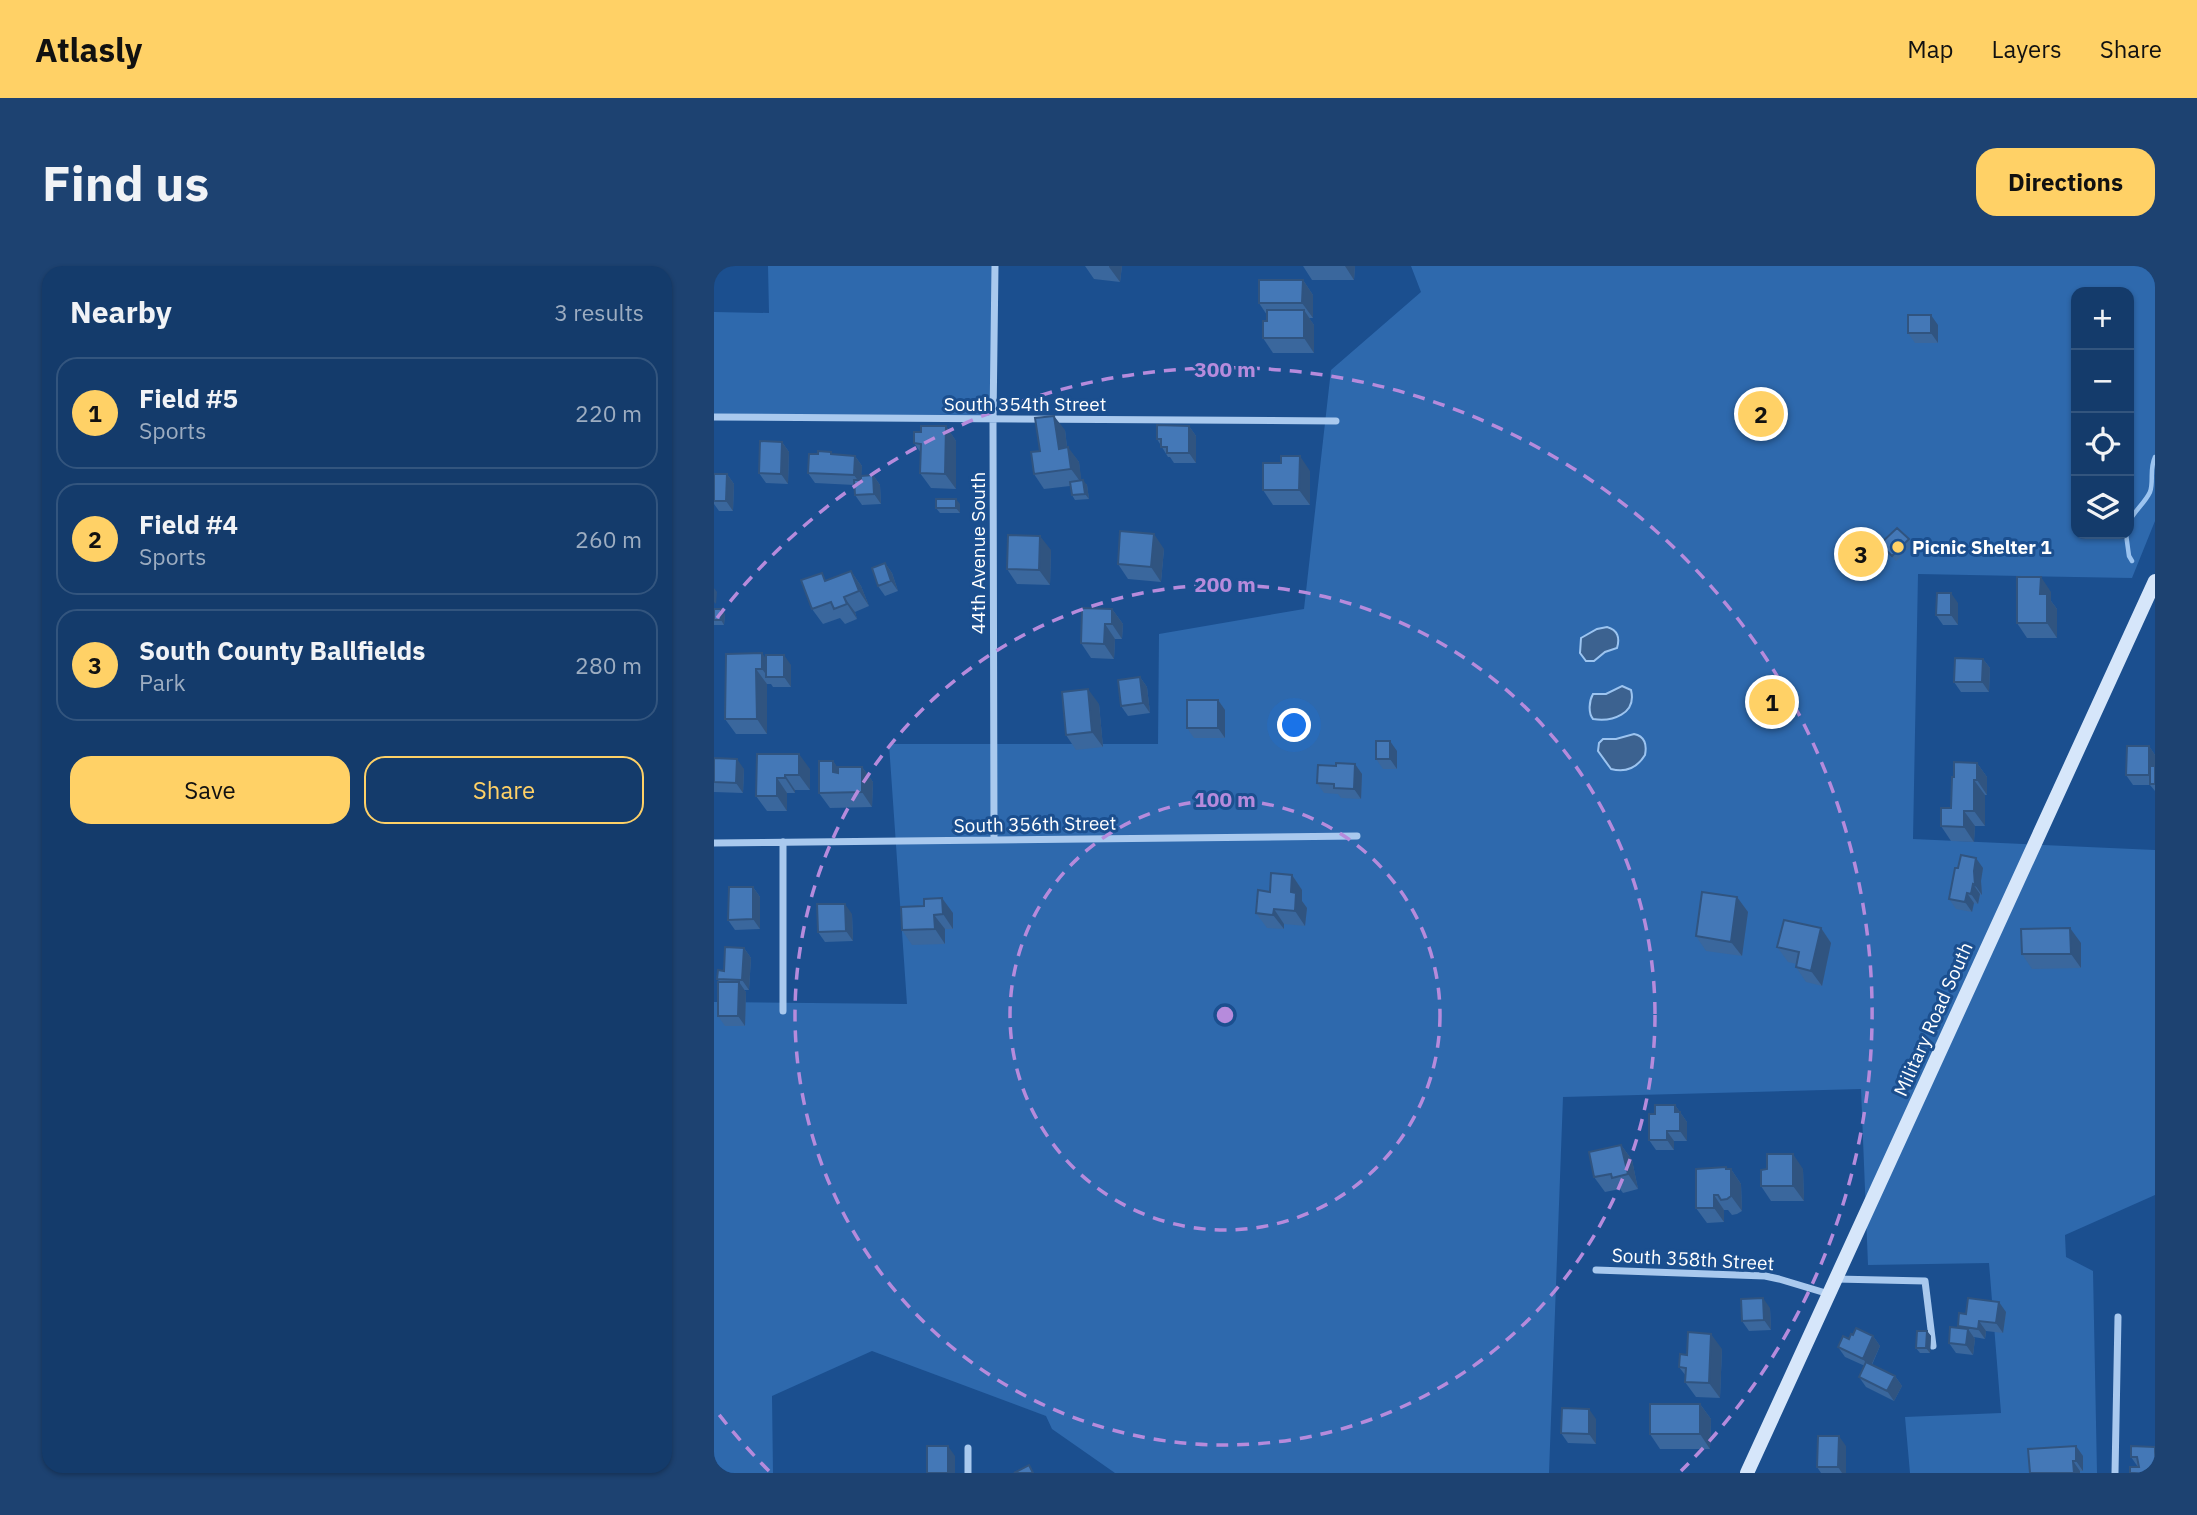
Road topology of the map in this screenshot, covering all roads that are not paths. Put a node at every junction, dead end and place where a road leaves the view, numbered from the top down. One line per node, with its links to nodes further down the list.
1 (995, 266): 3 (street, 44th Avenue South)
2 (714, 417): 3 (street, South 354th Street)
3 (993, 420): 4 (street, South 354th Street); 7 (street, 44th Avenue South)
4 (1336, 421)
5 (2155, 581): 12 (main road, Military Road South)
6 (1357, 836): 7 (street, South 356th Street)
7 (994, 840): 8 (street, South 356th Street)
8 (783, 842): 9 (street, South 356th Street); 10 (street)
9 (714, 843)
10 (783, 1011)
11 (1596, 1270): 13 (street, South 358th Street)
12 (1836, 1279): 13 (main road, Military Road South); 15 (street)
13 (1829, 1294): 18 (main road, Military Road South)
14 (2118, 1317): 19 (street)
15 (1933, 1346)
16 (968, 1448): 17 (street)
17 (968, 1473)
18 (1746, 1473)
19 (2115, 1473)

